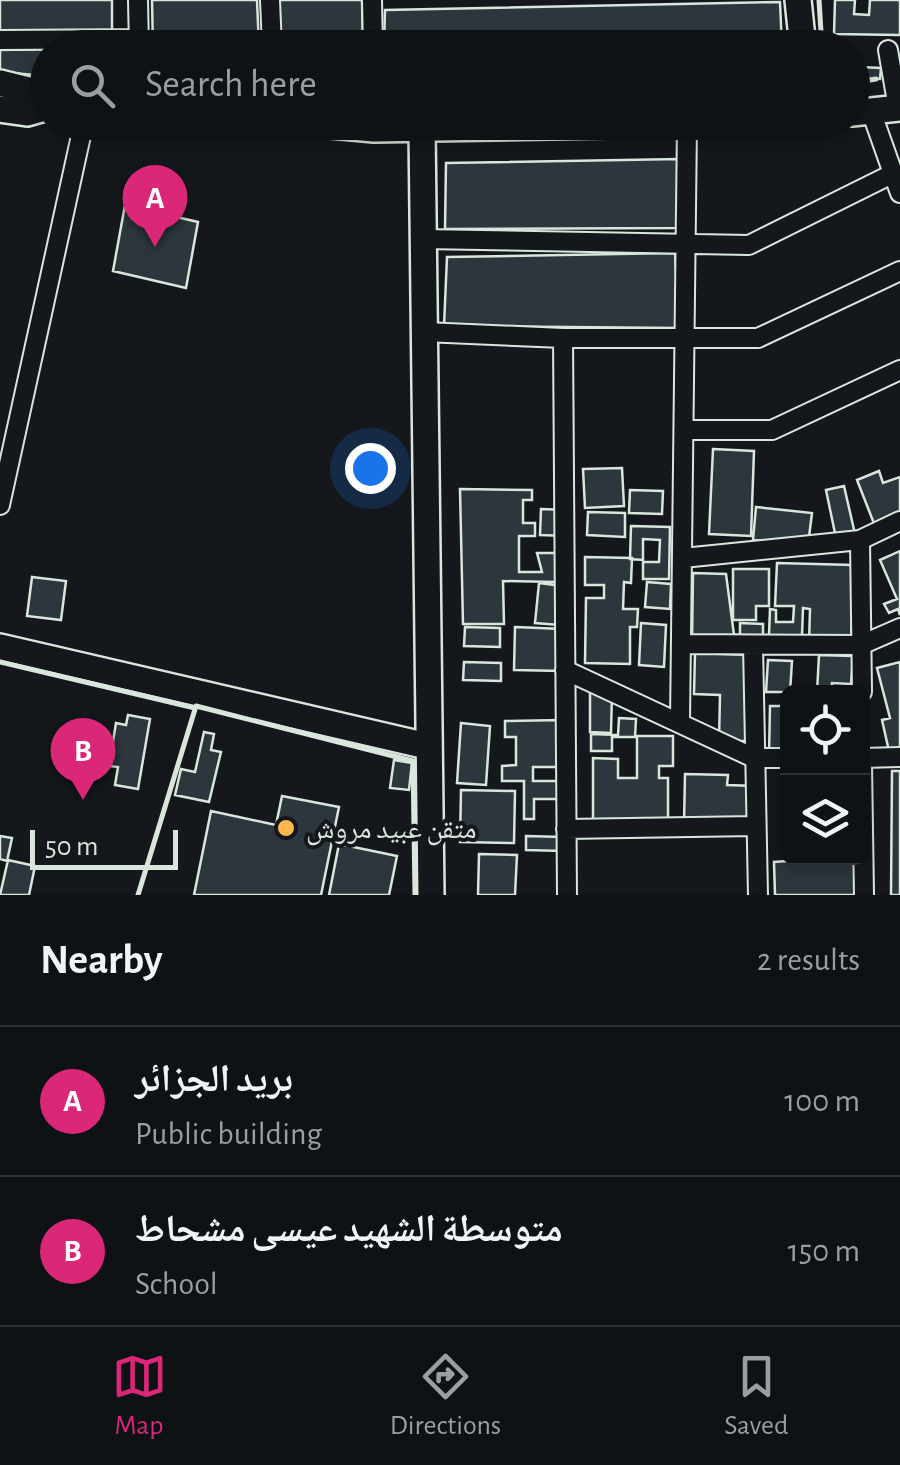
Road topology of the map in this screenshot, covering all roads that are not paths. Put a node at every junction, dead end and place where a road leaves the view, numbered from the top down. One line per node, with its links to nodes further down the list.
1 (138, 0): 5 (street)
2 (270, 0): 6 (street)
3 (372, 0): 7 (street)
4 (798, 0): 8 (street)
5 (139, 30)
6 (271, 30)
7 (373, 30)
8 (800, 30)
9 (0, 40): 10 (street)
10 (30, 41)
11 (888, 50): 15 (street)
12 (0, 83): 13 (street)
13 (30, 90)
14 (0, 108): 16 (street)
15 (899, 108): 17 (street)
16 (30, 111)
17 (870, 111)
18 (870, 129): 22 (street)
19 (80, 140): 32 (street)
20 (422, 140): 24 (street)
21 (687, 140): 25 (street)
22 (892, 174): 23 (street); 25 (street)
23 (900, 193)
24 (423, 239): 25 (street); 27 (street)
25 (689, 241): 29 (street)
26 (900, 271): 29 (street)
27 (424, 332): 28 (street); 44 (street)
28 (563, 338): 29 (street); 41 (street)
29 (687, 338): 31 (street)
30 (900, 370): 31 (street)
31 (685, 430): 35 (street)
32 (0, 505)
33 (900, 521): 34 (street)
34 (860, 540): 35 (street); 38 (street)
35 (683, 558): 37 (street)
36 (900, 628): 38 (street)
37 (681, 644): 39 (street); 43 (street)
38 (861, 645): 39 (street); 42 (street)
39 (753, 646): 46 (street)
40 (0, 647): 44 (street)
41 (565, 670): 43 (street); 51 (street)
42 (862, 685)
43 (680, 722): 46 (street)
44 (428, 746): 52 (street)
45 (900, 756): 48 (street)
46 (754, 758): 47 (street); 50 (street)
47 (780, 758)
48 (870, 760)
49 (862, 775): 55 (street)
50 (754, 826): 51 (street); 54 (street)
51 (566, 829): 53 (street)
52 (431, 895)
53 (566, 895)
54 (758, 895)
55 (864, 895)

